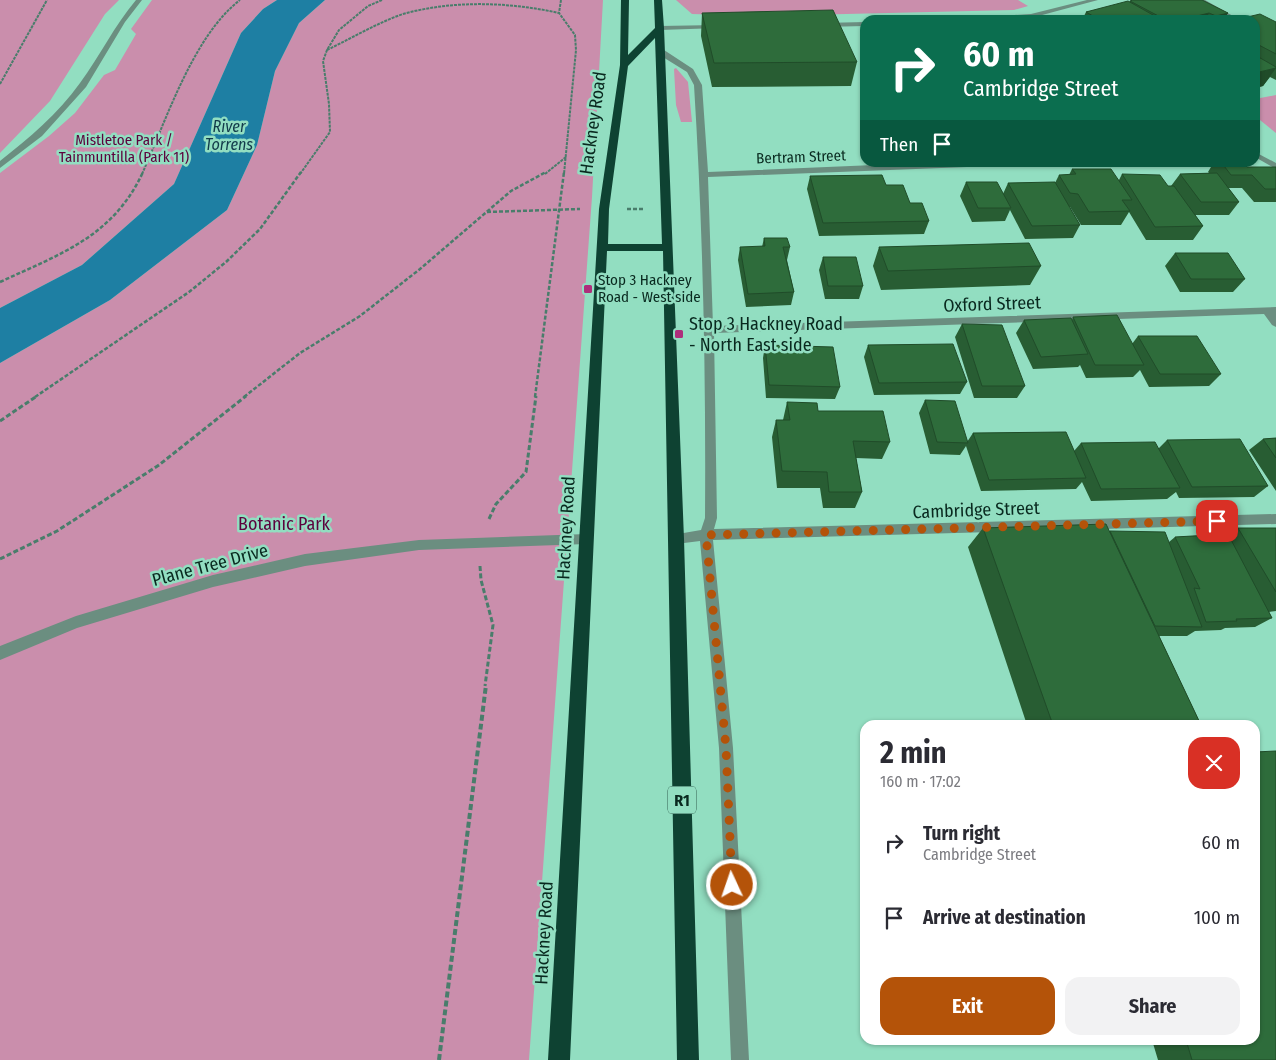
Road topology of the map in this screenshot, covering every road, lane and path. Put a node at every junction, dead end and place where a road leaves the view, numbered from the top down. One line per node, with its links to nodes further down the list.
1 (47, 0): 19 (path)
2 (139, 0): 22 (street)
3 (240, 0): 32 (path)
4 (382, 0): 16 (path)
5 (625, 0): 18 (highway, Hackney Road)
6 (658, 0): 15 (highway, R1)
7 (1095, 0): 10 (street)
8 (1200, 0): 11 (street)
9 (559, 13): 16 (path)
10 (1044, 15)
11 (1228, 15)
12 (860, 24): 13 (street)
13 (814, 25)
14 (727, 27): 15 (street)
15 (660, 28): 17 (highway, R1); 18 (highway)
16 (327, 50): 36 (path)
17 (660, 52): 25 (street); 31 (highway, R1)
18 (624, 65): 30 (highway, Hackney Road)
19 (0, 84)
20 (566, 156): 29 (path)
21 (1260, 157): 23 (street)
22 (0, 165)
23 (1276, 166)
24 (897, 167): 25 (street, Bertram Street)
25 (704, 175): 35 (street)
26 (629, 208): 28 (path)
27 (588, 209): 29 (path)
28 (642, 209)
29 (486, 212): 41 (path)
30 (604, 247): 31 (highway); 39 (highway, Hackney Road)
31 (668, 248): 40 (highway, R1)
32 (0, 282)
33 (1271, 310): 34 (street); 35 (street, Oxford Street)
34 (1276, 323)
35 (709, 330): 38 (street)
36 (0, 421)
37 (1276, 519): 38 (street, Cambridge Street)
38 (706, 535): 40 (street, Cambridge Street); 45 (street)
39 (587, 539): 42 (street, Plane Tree Drive); 43 (highway, Hackney Road)
40 (676, 540): 44 (highway, R1)
41 (0, 559)
42 (0, 653)
43 (559, 1060)
44 (688, 1060)
45 (740, 1060)

